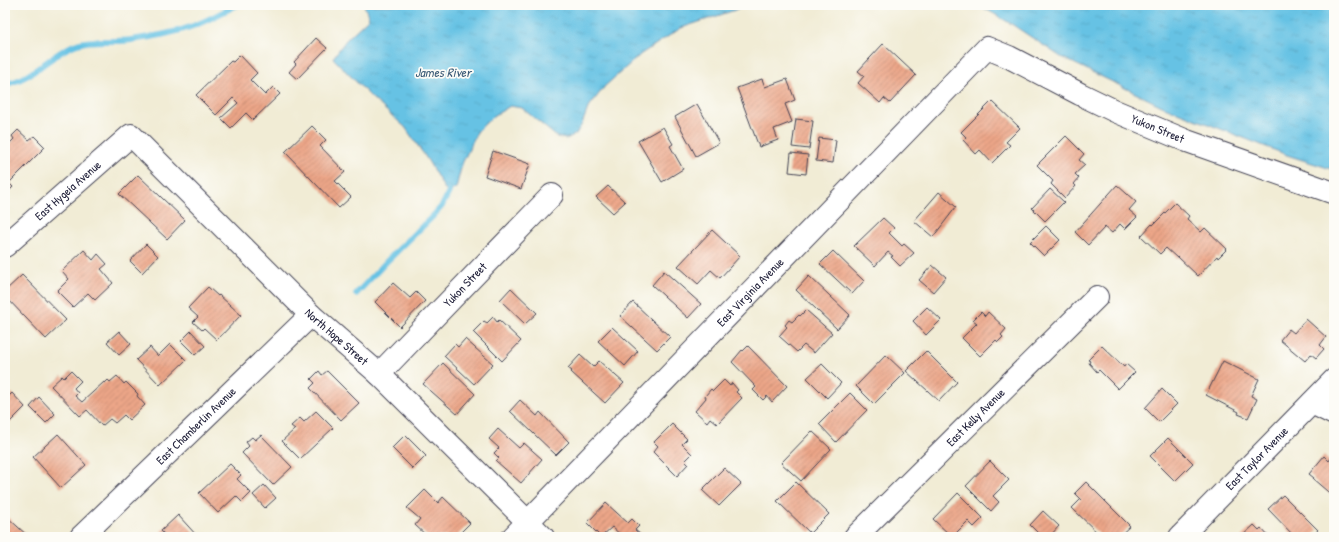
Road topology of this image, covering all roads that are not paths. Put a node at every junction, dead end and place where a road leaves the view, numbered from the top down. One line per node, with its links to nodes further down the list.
1 (987, 48): 3 (street, Yukon Street); 12 (street, East Virginia Avenue)
2 (130, 135): 5 (street, East Hygeia Avenue); 7 (street, North Hope Street)
3 (1334, 193)
4 (552, 195): 8 (street, Yukon Street)
5 (5, 246)
6 (1097, 297): 15 (street, East Kelly Avenue)
7 (311, 315): 8 (street, North Hope Street); 13 (street, East Chamberlin Avenue)
8 (379, 374): 12 (street, North Hope Street)
9 (1334, 380): 10 (street, East Taylor Avenue)
10 (1312, 403): 11 (street); 16 (street, East Taylor Avenue)
11 (1334, 414)
12 (521, 529): 14 (street, North Hope Street)
13 (81, 537)
14 (543, 537)
15 (855, 537)
16 (1180, 537)

